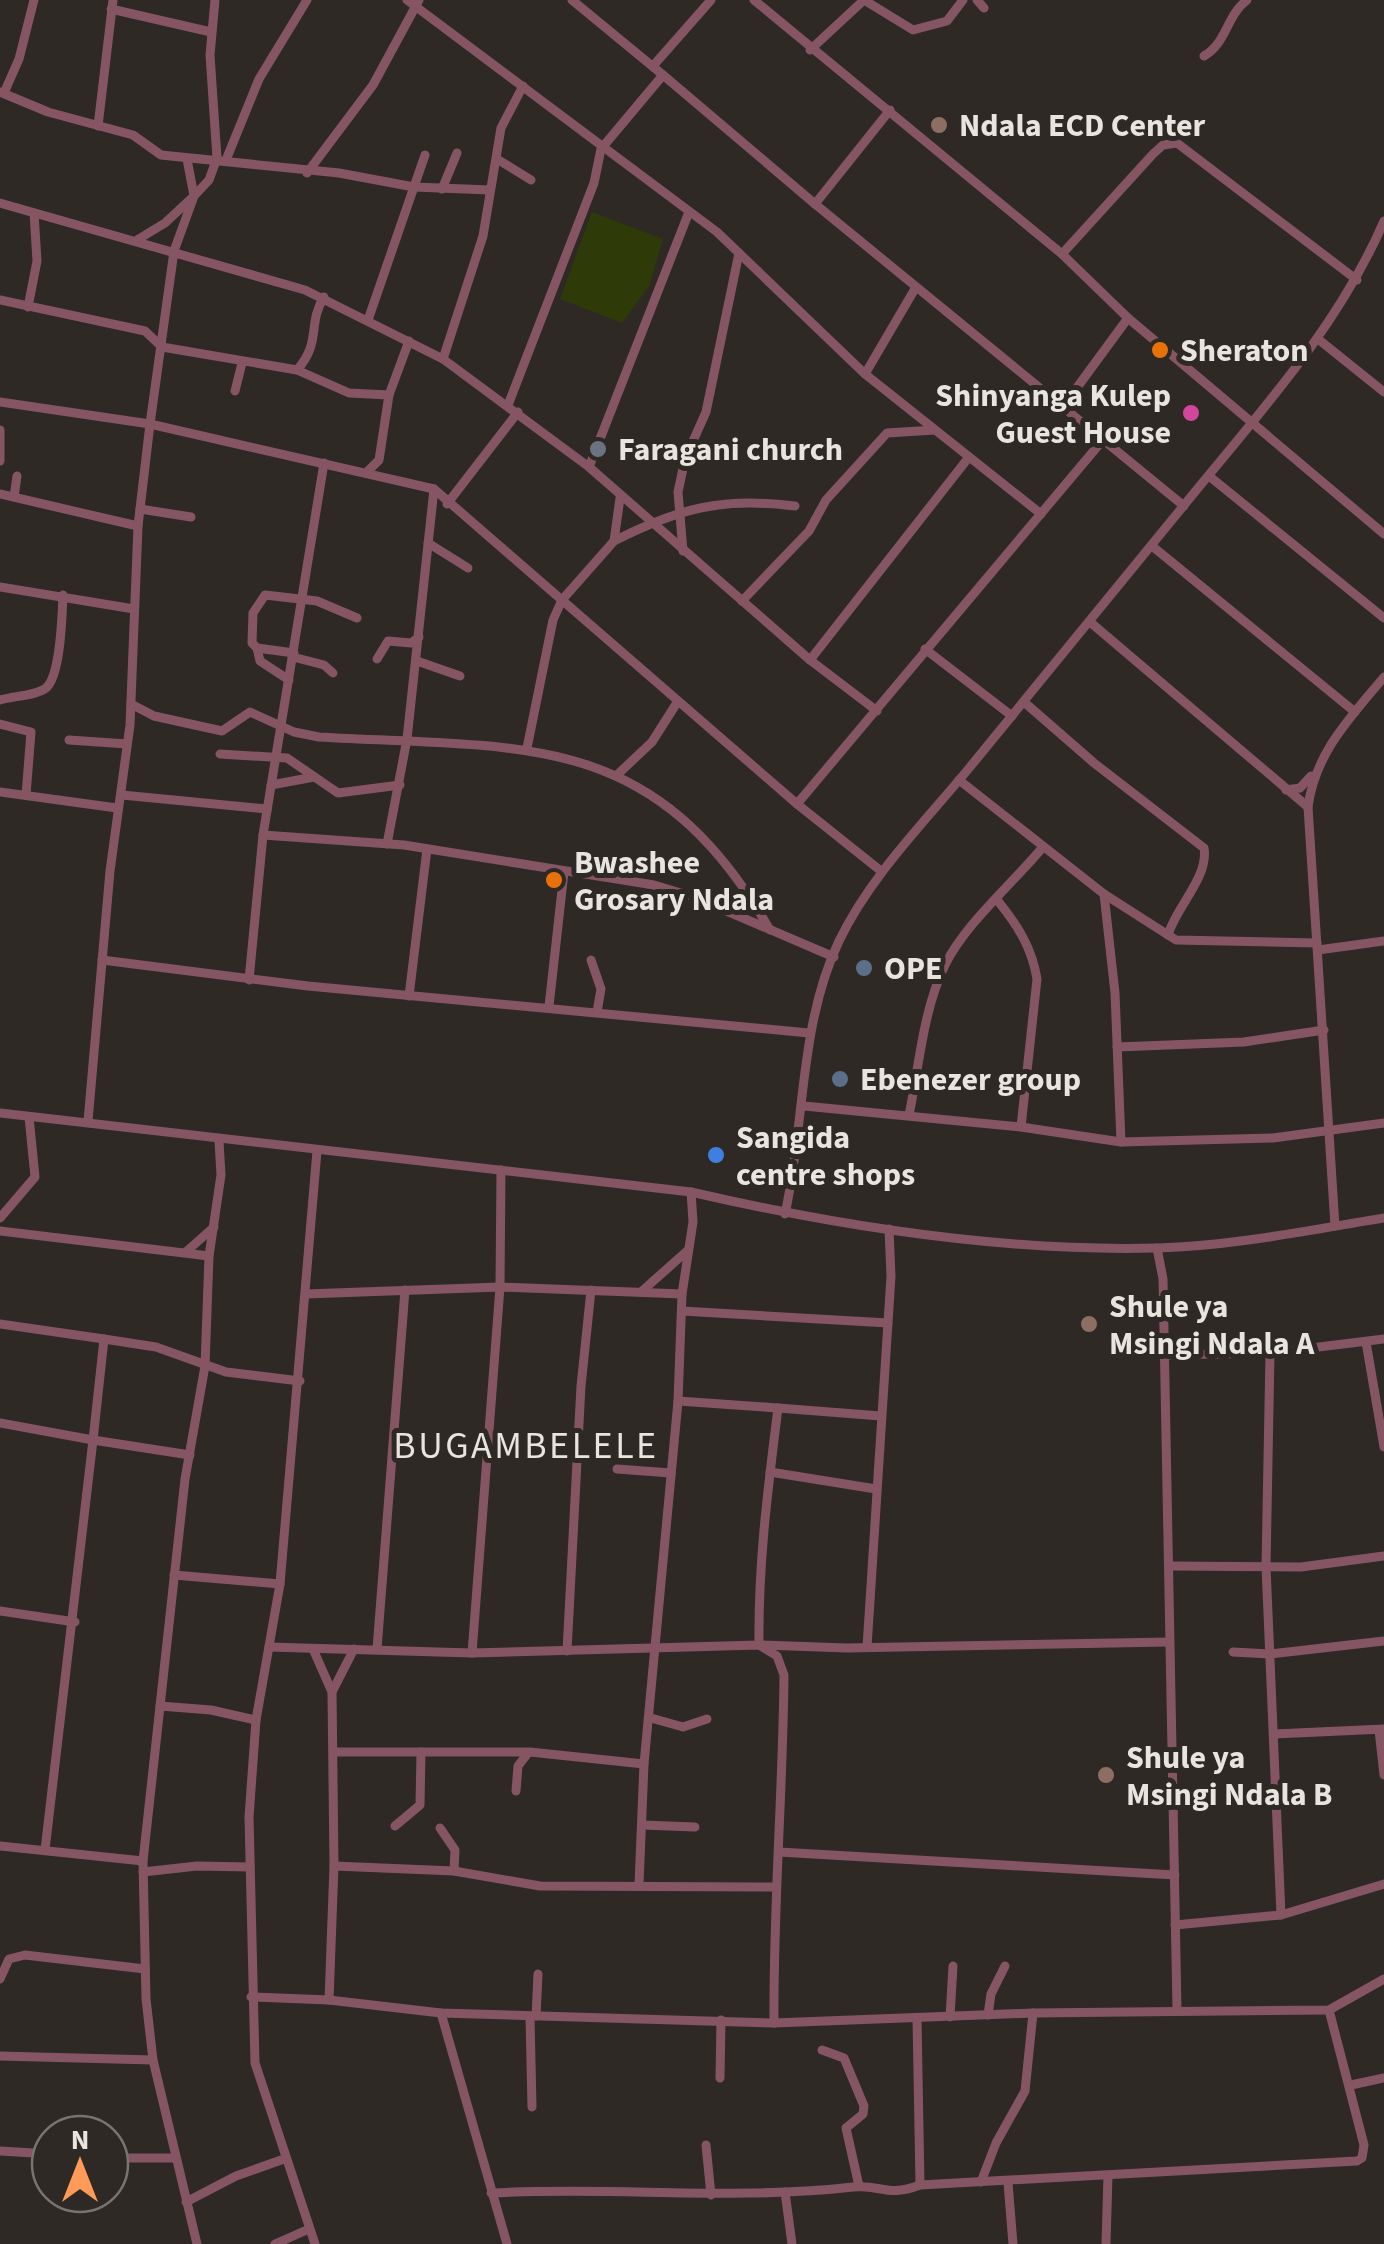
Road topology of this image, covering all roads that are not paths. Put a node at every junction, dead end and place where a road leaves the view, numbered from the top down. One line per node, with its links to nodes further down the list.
1 (34, 0): 18 (street)
2 (215, 0): 12 (street)
3 (307, 0): 25 (street)
4 (572, 0): 15 (street)
5 (711, 0): 15 (street)
6 (754, 0): 13 (street)
7 (864, 0): 8 (street); 13 (street)
8 (963, 0)
9 (1247, 0): 14 (street)
10 (413, 2): 17 (street); 27 (street)
11 (112, 5): 12 (street); 20 (street)
12 (211, 32): 25 (street)
13 (810, 50): 19 (street)
14 (1204, 56)
15 (653, 66): 16 (street)
16 (664, 75): 21 (street); 34 (street)
17 (523, 86): 21 (street); 26 (street)
18 (2, 93): 20 (street)
19 (890, 110): 34 (street); 43 (street)
20 (98, 126): 24 (street)
21 (601, 149): 35 (street); 63 (street)
22 (456, 152): 30 (street)
23 (425, 155): 29 (street)
24 (187, 159): 25 (street); 32 (street)
25 (222, 159): 27 (street); 32 (street)
26 (497, 159): 28 (street); 31 (street)
27 (307, 173): 29 (street)
28 (531, 180)
29 (414, 187): 30 (street); 50 (street)
30 (442, 189): 31 (street)
31 (490, 190): 54 (street)
32 (194, 196): 38 (street); 40 (street)
33 (0, 203): 36 (street)
34 (815, 204): 45 (street)
35 (688, 212): 42 (street); 75 (street)
36 (34, 213): 38 (street); 48 (street)
37 (1384, 221): 39 (street)
38 (137, 240): 40 (street)
39 (1373, 246): 41 (street); 44 (street)
40 (174, 251): 46 (street); 53 (street)
41 (1384, 253)
42 (739, 254): 57 (street); 87 (street)
43 (1062, 254): 44 (street); 49 (street)
44 (1356, 280): 51 (street)
45 (916, 286): 57 (street); 64 (street)
46 (324, 297): 50 (street); 56 (street)
47 (0, 300): 48 (street)
48 (28, 307): 53 (street)
49 (1128, 318): 64 (street); 67 (street)
50 (368, 320): 52 (street)
51 (1318, 339): 59 (street); 67 (street)
52 (409, 342): 54 (street); 60 (street)
53 (162, 346): 55 (street); 68 (street)
54 (443, 359): 63 (street)
55 (242, 363): 56 (street); 58 (street)
56 (297, 370): 61 (street)
57 (865, 374): 70 (street)
58 (235, 391)
59 (1384, 392)
60 (389, 395): 61 (street); 65 (street)
61 (372, 396): 65 (street)
62 (0, 402): 68 (street)
63 (508, 405): 66 (street)
64 (1062, 408): 71 (street)
65 (387, 411): 76 (street)
66 (518, 412): 75 (street); 83 (street)
67 (1252, 420): 78 (street); 92 (street)
68 (150, 424): 74 (street); 86 (street)
69 (0, 430): 73 (street)
70 (935, 430): 72 (street); 102 (street)
71 (1102, 440): 85 (street); 88 (street)
72 (969, 456): 88 (street); 113 (street)
73 (0, 461)
74 (324, 463): 76 (street); 100 (street)
75 (588, 467): 82 (street)
76 (366, 473): 79 (street)
77 (16, 476): 81 (street)
78 (1208, 476): 85 (street); 105 (street)
79 (434, 490): 83 (street); 94 (street)
80 (0, 494): 81 (street)
81 (14, 496): 91 (street)
82 (620, 498): 90 (street); 93 (street)
83 (447, 504): 101 (street)
84 (795, 506): 87 (street)
85 (1184, 506): 95 (street)
86 (140, 509): 89 (street); 91 (street)
87 (677, 512): 90 (street); 96 (street)
88 (1041, 514): 109 (street)
89 (191, 517)
90 (649, 523): 93 (street); 96 (street)
91 (138, 526): 103 (street)
92 (1384, 534)
93 (614, 541): 101 (street)
94 (428, 543): 97 (street); 107 (street)
95 (1152, 546): 106 (street); 123 (street)
96 (683, 551): 102 (street)
97 (468, 568)
98 (0, 587): 99 (street)
99 (63, 595): 103 (street); 118 (street)
100 (304, 599): 104 (street); 108 (street); 110 (street)
101 (562, 600): 119 (street); 130 (street)
102 (742, 600): 113 (street)
103 (134, 609): 121 (street)
104 (357, 618)
105 (1384, 618)
106 (1090, 622): 120 (street); 139 (street)
107 (419, 637): 111 (street); 112 (street)
108 (256, 648): 110 (street); 117 (street)
109 (925, 649): 122 (street); 124 (street)
110 (293, 655): 114 (street); 117 (street)
111 (376, 659)
112 (417, 660): 115 (street); 127 (street)
113 (810, 660): 122 (street)
114 (333, 673)
115 (460, 676)
116 (1384, 677): 123 (street)
117 (288, 680): 126 (street)
118 (0, 700)
119 (678, 701): 134 (street); 143 (street)
120 (1024, 702): 124 (street); 156 (street)
121 (131, 704): 126 (street); 129 (street)
122 (877, 711): 143 (street)
123 (1355, 712): 133 (street)
124 (1012, 716): 136 (street)
125 (0, 724): 141 (street)
126 (281, 724): 127 (street); 132 (street)
127 (407, 739): 130 (street); 138 (street)
128 (69, 740): 129 (street)
129 (127, 744): 142 (street)
130 (527, 748): 134 (street)
131 (220, 754): 132 (street)
132 (274, 756): 135 (street); 137 (street)
133 (1313, 774): 139 (street); 144 (street)
134 (617, 775): 155 (street)
135 (314, 778): 137 (street); 138 (street)
136 (959, 780): 149 (street); 151 (street)
137 (271, 784): 146 (street)
138 (400, 785): 148 (street)
139 (1286, 790): 144 (street)
140 (0, 792): 141 (street)
141 (26, 794): 145 (street)
142 (122, 795): 145 (street); 146 (street)
143 (797, 804): 151 (street)
144 (1308, 807): 158 (street)
145 (117, 808): 160 (street)
146 (267, 808): 147 (street)
147 (263, 835): 148 (street); 162 (street)
148 (387, 844): 150 (street)
149 (1043, 848): 153 (street); 154 (street)
150 (427, 849): 152 (street); 163 (street)
151 (881, 871): 159 (street)
152 (564, 872): 155 (street); 164 (street)
153 (1104, 894): 156 (street); 168 (street)
154 (998, 902): 171 (street); 175 (street)
155 (770, 930): 159 (street)
156 (1168, 935): 158 (street)
157 (1384, 941): 158 (street)
158 (1318, 947): 166 (street)
159 (834, 956): 167 (street)
160 (102, 960): 162 (street); 173 (street)
161 (592, 960): 165 (street)
162 (249, 980): 163 (street)
163 (409, 996): 164 (street)
164 (549, 1006): 165 (street)
165 (597, 1012): 167 (street)
166 (1324, 1030): 168 (street); 176 (street)
167 (810, 1033): 169 (street)
168 (1116, 1047): 178 (street)
169 (804, 1106): 171 (street); 182 (street)
170 (0, 1113): 172 (street)
171 (909, 1115): 175 (street)
172 (29, 1116): 173 (street); 183 (street)
173 (88, 1121): 177 (street)
174 (1384, 1123): 176 (street)
175 (1021, 1126): 178 (street)
176 (1329, 1132): 178 (street); 185 (street)
177 (219, 1141): 179 (street); 186 (street)
178 (1121, 1142)
179 (318, 1151): 180 (street); 197 (street)
180 (501, 1170): 181 (street); 193 (street)
181 (690, 1192): 182 (street); 190 (street)
182 (785, 1214): 187 (street)
183 (0, 1218)
184 (1384, 1218): 185 (street)
185 (1335, 1226): 189 (street)
186 (214, 1227): 191 (street); 192 (street)
187 (889, 1229): 189 (street); 200 (street)
188 (0, 1231): 191 (street)
189 (1158, 1248): 206 (street)
190 (687, 1250): 196 (street); 198 (street)
191 (187, 1251): 192 (street)
192 (210, 1256): 207 (street)
193 (500, 1288): 194 (street); 195 (street); 239 (street)
194 (404, 1290): 197 (street); 235 (street)
195 (591, 1290): 196 (street); 237 (street)
196 (641, 1292): 198 (street)
197 (306, 1294): 208 (street)
198 (682, 1294): 199 (street)
199 (682, 1311): 200 (street); 209 (street)
200 (888, 1323): 211 (street)
201 (0, 1324): 203 (street)
202 (1384, 1339): 204 (street)
203 (104, 1340): 207 (street); 213 (street)
204 (1366, 1342): 205 (street); 214 (street)
205 (1270, 1353): 206 (street); 222 (street)
206 (1162, 1355): 221 (street)
207 (205, 1366): 208 (street); 215 (street)
208 (300, 1381): 224 (street)
209 (678, 1401): 210 (street); 218 (street)
210 (778, 1408): 211 (street); 217 (street)
211 (881, 1416): 219 (street)
212 (0, 1424): 213 (street)
213 (93, 1440): 215 (street); 226 (street)
214 (1384, 1447)
215 (190, 1455): 223 (street)
216 (617, 1469): 218 (street)
217 (770, 1472): 219 (street); 229 (street)
218 (671, 1473): 236 (street)
219 (876, 1489): 231 (street)
220 (1384, 1556): 222 (street)
221 (1168, 1566): 222 (street); 228 (street)
222 (1266, 1567): 240 (street)
223 (174, 1575): 224 (street); 243 (street)
224 (280, 1584): 230 (street)
225 (0, 1611): 226 (street)
226 (75, 1622): 260 (street)
227 (1384, 1641): 240 (street)
228 (1170, 1642): 231 (street); 266 (street)
229 (759, 1645): 233 (street); 236 (street); 241 (street)
230 (269, 1646): 234 (street); 246 (street)
231 (867, 1647): 233 (street)
232 (354, 1648): 234 (street); 235 (street); 242 (street)
233 (790, 1648): 241 (street)
234 (313, 1649): 242 (street)
235 (377, 1649): 239 (street)
236 (654, 1650): 237 (street); 244 (street)
237 (567, 1651): 239 (street)
238 (1233, 1652): 240 (street)
239 (472, 1653)
240 (1270, 1654): 248 (street)
241 (782, 1666): 261 (street)
242 (332, 1692): 249 (street)
243 (160, 1706): 246 (street); 262 (street)
244 (651, 1718): 245 (street); 252 (street)
245 (707, 1719)
246 (256, 1720): 264 (street)
247 (1382, 1730): 248 (street); 253 (street)
248 (1274, 1734): 270 (street)
249 (334, 1752): 250 (street); 263 (street)
250 (421, 1752): 251 (street); 256 (street)
251 (530, 1752): 252 (street); 254 (street)
252 (644, 1764): 255 (street)
253 (1384, 1775)
254 (516, 1791)
255 (642, 1825): 257 (street); 267 (street)
256 (395, 1826)
257 (696, 1827)
258 (440, 1828): 265 (street)
259 (0, 1846): 260 (street)
260 (45, 1850): 262 (street)
261 (779, 1852): 266 (street); 269 (street)
262 (143, 1866): 264 (street); 274 (street)
263 (334, 1866): 265 (street); 279 (street)
264 (250, 1867): 278 (street)
265 (454, 1871): 267 (street)
266 (1175, 1875): 271 (street)
267 (639, 1884): 269 (street)
268 (1384, 1884): 270 (street)
269 (773, 1887): 289 (street)
270 (1280, 1915): 271 (street)
271 (1175, 1925): 280 (street)
272 (953, 1966): 286 (street)
273 (1005, 1966): 284 (street)
274 (145, 1969): 276 (street); 292 (street)
275 (538, 1974): 285 (street)
276 (0, 1978)
277 (1384, 1978): 281 (street)
278 (251, 1997): 279 (street); 302 (street)
279 (329, 2000): 282 (street)
280 (1176, 2010): 281 (street); 283 (street)
281 (1329, 2010): 295 (street)
282 (441, 2013): 285 (street); 309 (street)
283 (1033, 2013): 284 (street); 304 (street)
284 (988, 2015): 286 (street)
285 (533, 2016): 288 (street); 296 (street)
286 (950, 2017): 287 (street)
287 (917, 2018): 289 (street); 306 (street)
288 (721, 2020): 289 (street); 293 (street)
289 (774, 2023)
290 (822, 2050): 307 (street)
291 (0, 2056): 292 (street)
292 (152, 2060): 301 (street)
293 (720, 2078)
294 (1384, 2078): 295 (street)
295 (1351, 2085): 303 (street)
296 (532, 2107)
297 (706, 2145): 310 (street)
298 (0, 2151): 299 (street)
299 (30, 2153)
300 (130, 2158): 301 (street)
301 (173, 2158): 311 (street)
302 (284, 2159): 311 (street); 312 (street)
303 (1108, 2175): 305 (street); 319 (street)
304 (981, 2182): 305 (street); 306 (street)
305 (1008, 2184): 318 (street)
306 (920, 2185): 307 (street)
307 (859, 2186): 308 (street)
308 (784, 2192): 310 (street); 317 (street)
309 (491, 2193): 310 (street); 316 (street)
310 (710, 2195)
311 (186, 2202): 313 (street)
312 (309, 2230): 314 (street); 315 (street)
313 (197, 2244)
314 (274, 2244)
315 (316, 2244)
316 (506, 2244)
317 (792, 2244)
318 (1013, 2244)
319 (1106, 2244)

